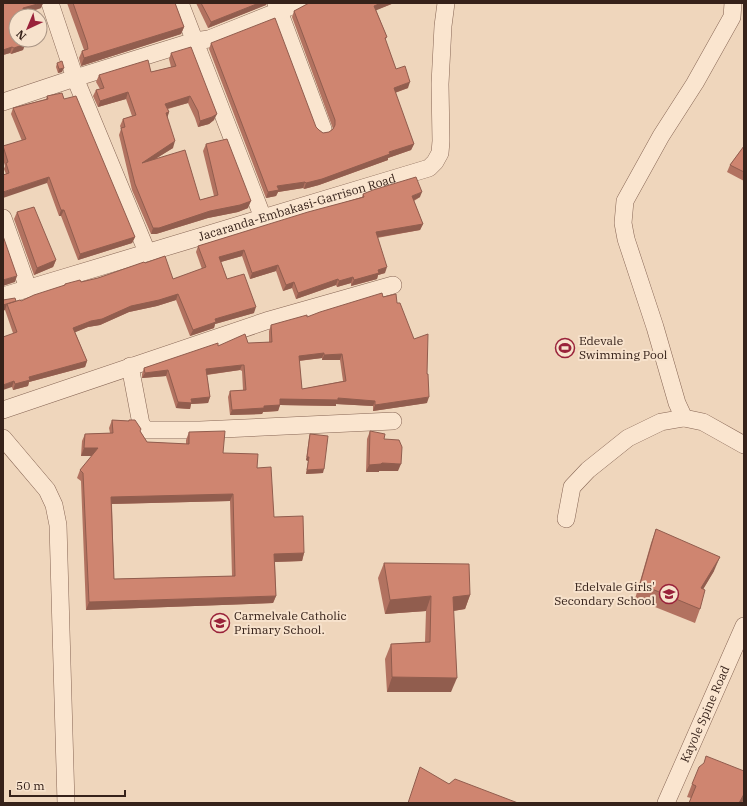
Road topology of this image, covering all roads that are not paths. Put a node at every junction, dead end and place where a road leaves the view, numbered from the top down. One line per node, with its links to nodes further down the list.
1 (50, 3): 8 (street)
2 (180, 3): 7 (street)
3 (299, 3): 6 (street)
4 (446, 3): 12 (street, Jacaranda-Embakasi-Garrison Road)
5 (733, 3): 19 (street)
6 (278, 7): 7 (street); 10 (street)
7 (194, 41): 8 (street); 12 (street)
8 (75, 78): 9 (street); 13 (street)
9 (3, 102)
10 (323, 129)
11 (3, 218): 15 (street)
12 (263, 218): 13 (street, Jacaranda-Embakasi-Garrison Road)
13 (147, 252): 15 (street, Jacaranda-Embakasi-Garrison Road)
14 (393, 285): 17 (street)
15 (28, 288): 16 (street, Jacaranda-Embakasi-Garrison Road)
16 (3, 296)
17 (130, 366): 18 (street); 20 (street)
18 (3, 410)
19 (684, 418): 22 (street); 23 (street)
20 (393, 421)
21 (3, 438): 25 (street)
22 (744, 445)
23 (566, 519)
24 (744, 626): 26 (street, Kayole Spine Road)
25 (66, 803)
26 (666, 803)

